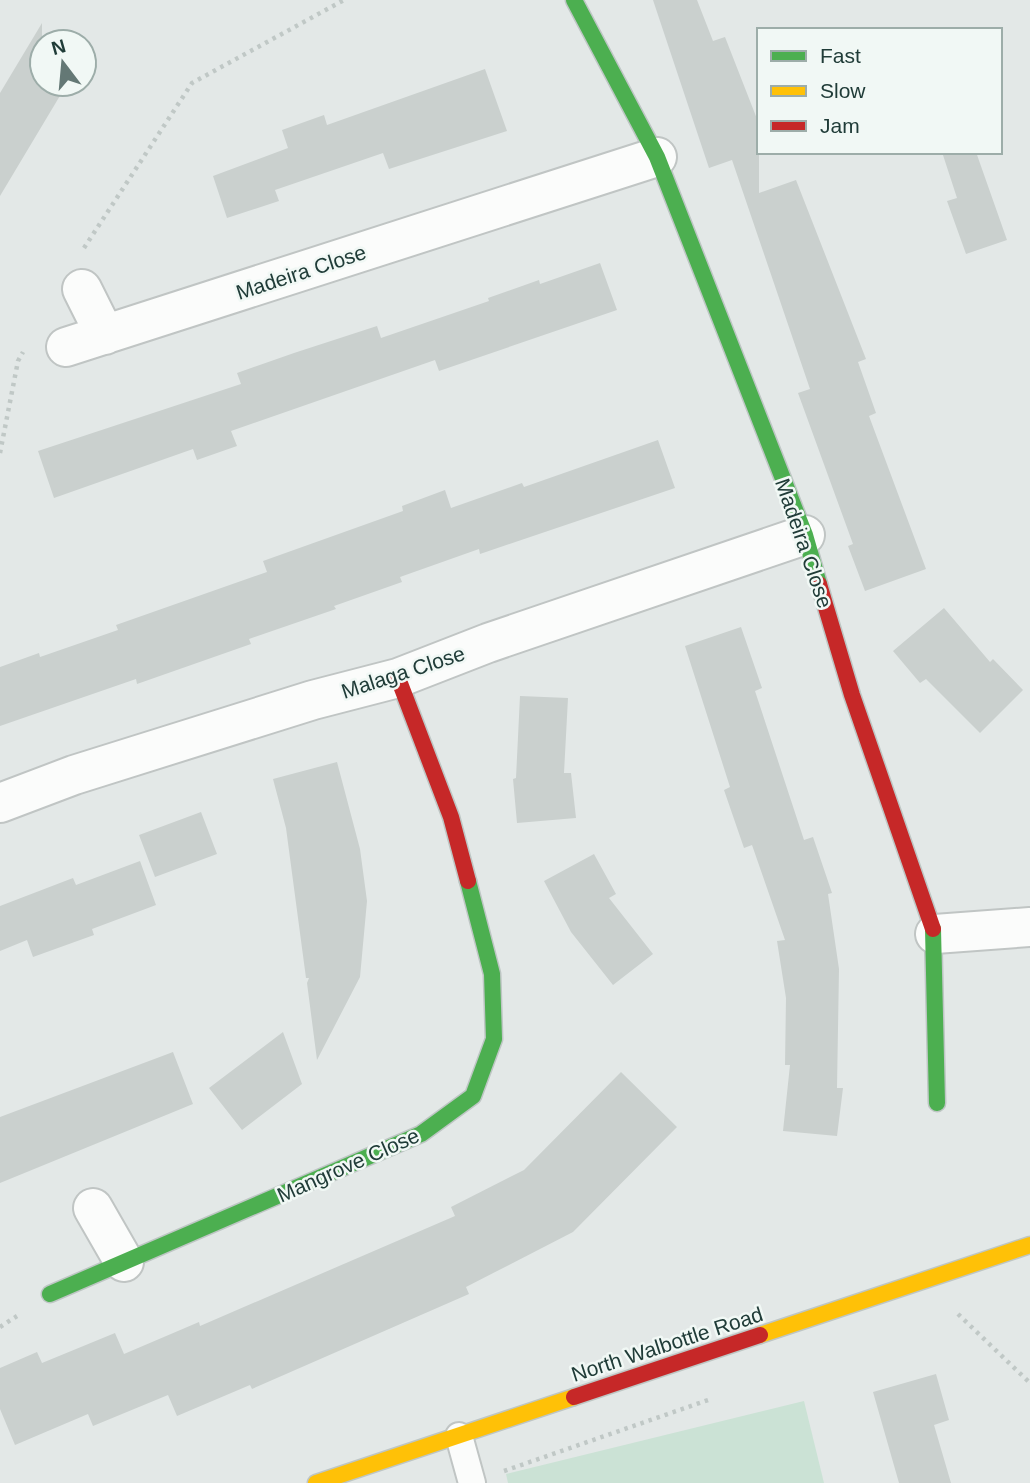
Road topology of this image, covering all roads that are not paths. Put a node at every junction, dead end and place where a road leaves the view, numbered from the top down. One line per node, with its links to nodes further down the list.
1 (574, 0): 2 (street, Madeira Close)
2 (657, 158): 4 (street, Madeira Close); 6 (street, Madeira Close)
3 (80, 273): 4 (street)
4 (105, 335): 5 (street, Madeira Close)
5 (66, 347)
6 (804, 536): 7 (street, Malaga Close); 10 (street, Madeira Close)
7 (398, 678): 8 (street, Malaga Close); 14 (street, Mangrove Close)
8 (0, 803)
9 (1030, 927): 10 (street)
10 (935, 934): 11 (street, Madeira Close)
11 (937, 1102)
12 (93, 1208): 14 (street)
13 (1030, 1245): 16 (street, North Walbottle Road)
14 (124, 1262): 15 (street, Mangrove Close)
15 (50, 1294)
16 (459, 1436): 17 (street, North Walbottle Road); 18 (lane)
17 (316, 1483)
18 (472, 1483)

